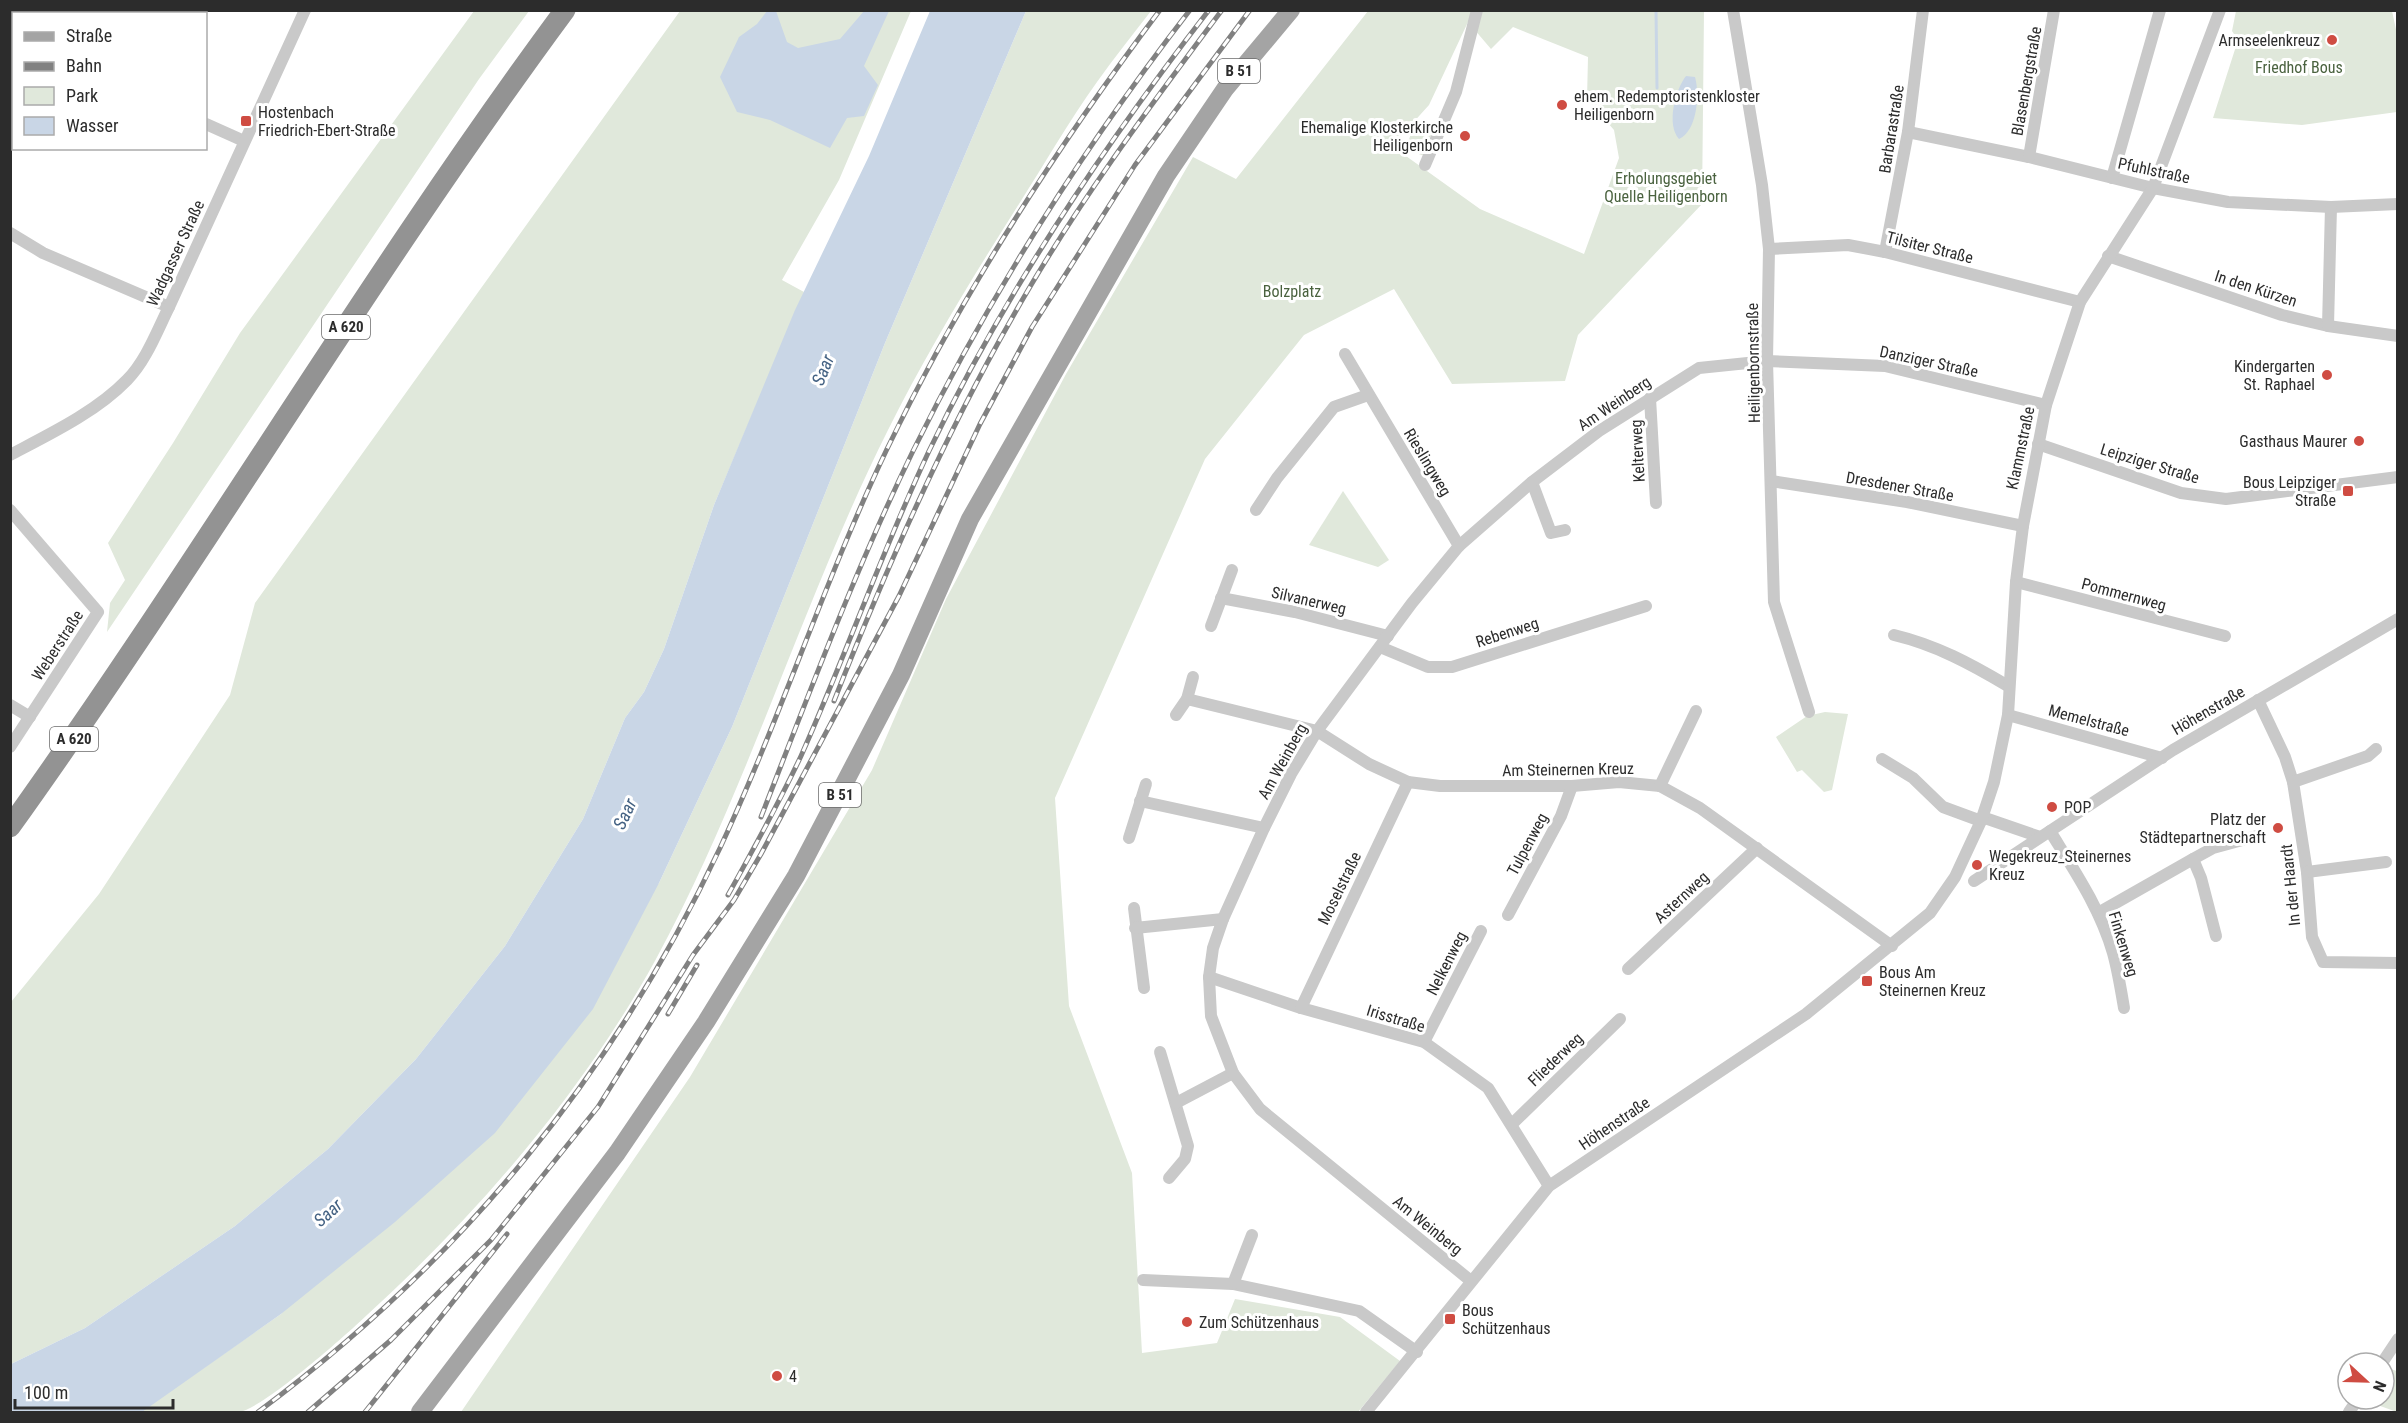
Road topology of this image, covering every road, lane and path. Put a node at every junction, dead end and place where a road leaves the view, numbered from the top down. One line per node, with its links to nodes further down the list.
1 (305, 10): 13 (street, Wadgasser Straße)
2 (548, 10): 75 (highway, A 620)
3 (565, 10): 77 (highway, A 620)
4 (1291, 10): 115 (main road, B 51)
5 (1476, 10): 15 (street)
6 (1733, 10): 21 (street, Heiligenbornstraße)
7 (1923, 10): 12 (street, Barbarastraße)
8 (2054, 10): 14 (street, Blasenbergstraße)
9 (2160, 10): 16 (street)
10 (2220, 10): 17 (street, Klammstraße)
11 (207, 124): 13 (street)
12 (1908, 132): 14 (street, Pfuhlstraße); 22 (street, Barbarastraße)
13 (244, 141): 25 (street, Wadgasser Straße)
14 (2029, 157): 16 (street, Pfuhlstraße)
15 (1425, 165)
16 (2112, 178): 17 (street, Pfuhlstraße)
17 (2153, 188): 19 (street, Pfuhlstraße); 23 (street, Klammstraße)
18 (2397, 204): 19 (street, Pfuhlstraße)
19 (2331, 207): 26 (street)
20 (10, 233): 25 (street)
21 (1769, 249): 22 (street, Tilsiter Straße); 29 (street, Heiligenbornstraße)
22 (1886, 252): 24 (street, Tilsiter Straße)
23 (2108, 256): 24 (street, Klammstraße); 26 (street, In den Kürzen)
24 (2080, 302): 32 (street, Klammstraße)
25 (169, 307): 34 (street, Wadgasser Straße)
26 (2328, 326): 27 (street, In den Kürzen)
27 (2397, 336)
28 (1345, 354): 30 (street, Rieslingweg)
29 (1767, 361): 31 (street, Am Weinberg); 32 (street, Danziger Straße); 36 (street, Heiligenbornstraße)
30 (1368, 395): 40 (street); 43 (street, Rieslingweg)
31 (1650, 398): 37 (street, Am Weinberg); 38 (street, Kelterweg)
32 (2046, 405): 33 (street, Klammstraße)
33 (2038, 444): 35 (street, Leipziger Straße); 41 (street, Klammstraße)
34 (10, 455)
35 (2397, 477)
36 (1772, 481): 41 (street, Dresdener Straße); 60 (street, Heiligenbornstraße)
37 (1532, 482): 42 (street); 43 (street, Am Weinberg)
38 (1656, 503)
39 (10, 510): 63 (street, Weberstraße)
40 (1256, 510)
41 (2023, 526): 45 (street, Klammstraße)
42 (1565, 530)
43 (1459, 546): 51 (street, Am Weinberg)
44 (1232, 570): 46 (street)
45 (2016, 582): 52 (street, Pommernweg); 55 (street, Klammstraße)
46 (1221, 598): 49 (street); 51 (street, Silvanerweg)
47 (1646, 606): 53 (street, Rebenweg)
48 (2397, 619): 57 (street, Höhenstraße)
49 (1211, 626)
50 (1894, 635): 55 (street)
51 (1388, 636): 53 (street, Am Weinberg)
52 (2225, 636)
53 (1380, 647): 64 (street, Am Weinberg)
54 (1193, 676): 56 (street)
55 (2008, 686): 62 (street, Klammstraße)
56 (1187, 699): 61 (street); 64 (street, Am Steinernen Kreuz)
57 (2258, 700): 67 (street, Höhenstraße); 70 (street, In der Haardt)
58 (10, 705): 63 (street)
59 (1696, 711): 73 (street)
60 (1809, 712)
61 (1176, 715)
62 (2008, 715): 67 (street, Memelstraße); 76 (street, Klammstraße)
63 (30, 717): 65 (street)
64 (1317, 731): 69 (street, Am Steinernen Kreuz); 78 (street, Am Weinberg)
65 (10, 747)
66 (2376, 749): 70 (street)
67 (2162, 758): 79 (street, Höhenstraße)
68 (1882, 759): 76 (street)
69 (1408, 782): 72 (street, Am Steinernen Kreuz); 100 (street, Moselstraße)
70 (2293, 782): 85 (street, In der Haardt)
71 (1146, 784): 74 (street)
72 (1572, 786): 73 (street, Am Steinernen Kreuz); 90 (street, Tulpenweg)
73 (1660, 786): 82 (street, Am Steinernen Kreuz)
74 (1140, 801): 78 (street); 81 (street)
75 (10, 805)
76 (1981, 819): 79 (street); 88 (street, Klammstraße)
77 (10, 827)
78 (1264, 828): 91 (street, Am Weinberg)
79 (2045, 834): 86 (street, Höhenstraße); 89 (street, Finkenweg)
80 (2257, 836): 83 (street)
81 (1129, 838)
82 (1757, 848): 95 (street, Am Steinernen Kreuz); 97 (street, Asternweg)
83 (2193, 859): 89 (street); 94 (street)
84 (2386, 862): 85 (street)
85 (2307, 872): 96 (street, In der Haardt)
86 (1974, 881)
87 (1134, 908): 92 (street)
88 (1930, 913): 95 (street, Höhenstraße)
89 (2098, 913): 101 (street, Finkenweg)
90 (1508, 915)
91 (1223, 919): 92 (street); 98 (street, Am Weinberg)
92 (1135, 928): 99 (street)
93 (1481, 931): 103 (street, Nelkenweg)
94 (2216, 936)
95 (1892, 946): 109 (street, Höhenstraße)
96 (2397, 963)
97 (1628, 969)
98 (1209, 977): 100 (street, Irisstraße); 105 (street, Am Weinberg)
99 (1144, 988)
100 (1301, 1008): 103 (street, Irisstraße)
101 (2124, 1008)
102 (1620, 1019): 107 (street, Fliederweg)
103 (1424, 1042): 107 (street, Irisstraße)
104 (1160, 1052): 106 (street)
105 (1233, 1073): 106 (street); 112 (street, Am Weinberg)
106 (1176, 1103): 108 (street)
107 (1512, 1124): 109 (street, Irisstraße)
108 (1169, 1178)
109 (1549, 1186): 112 (street, Höhenstraße)
110 (1252, 1235): 113 (street)
111 (1143, 1280): 113 (street)
112 (1471, 1281): 114 (street, Höhenstraße)
113 (1233, 1284): 114 (street)
114 (1417, 1352): 116 (street, Höhenstraße)
115 (420, 1413)
116 (1366, 1413)

